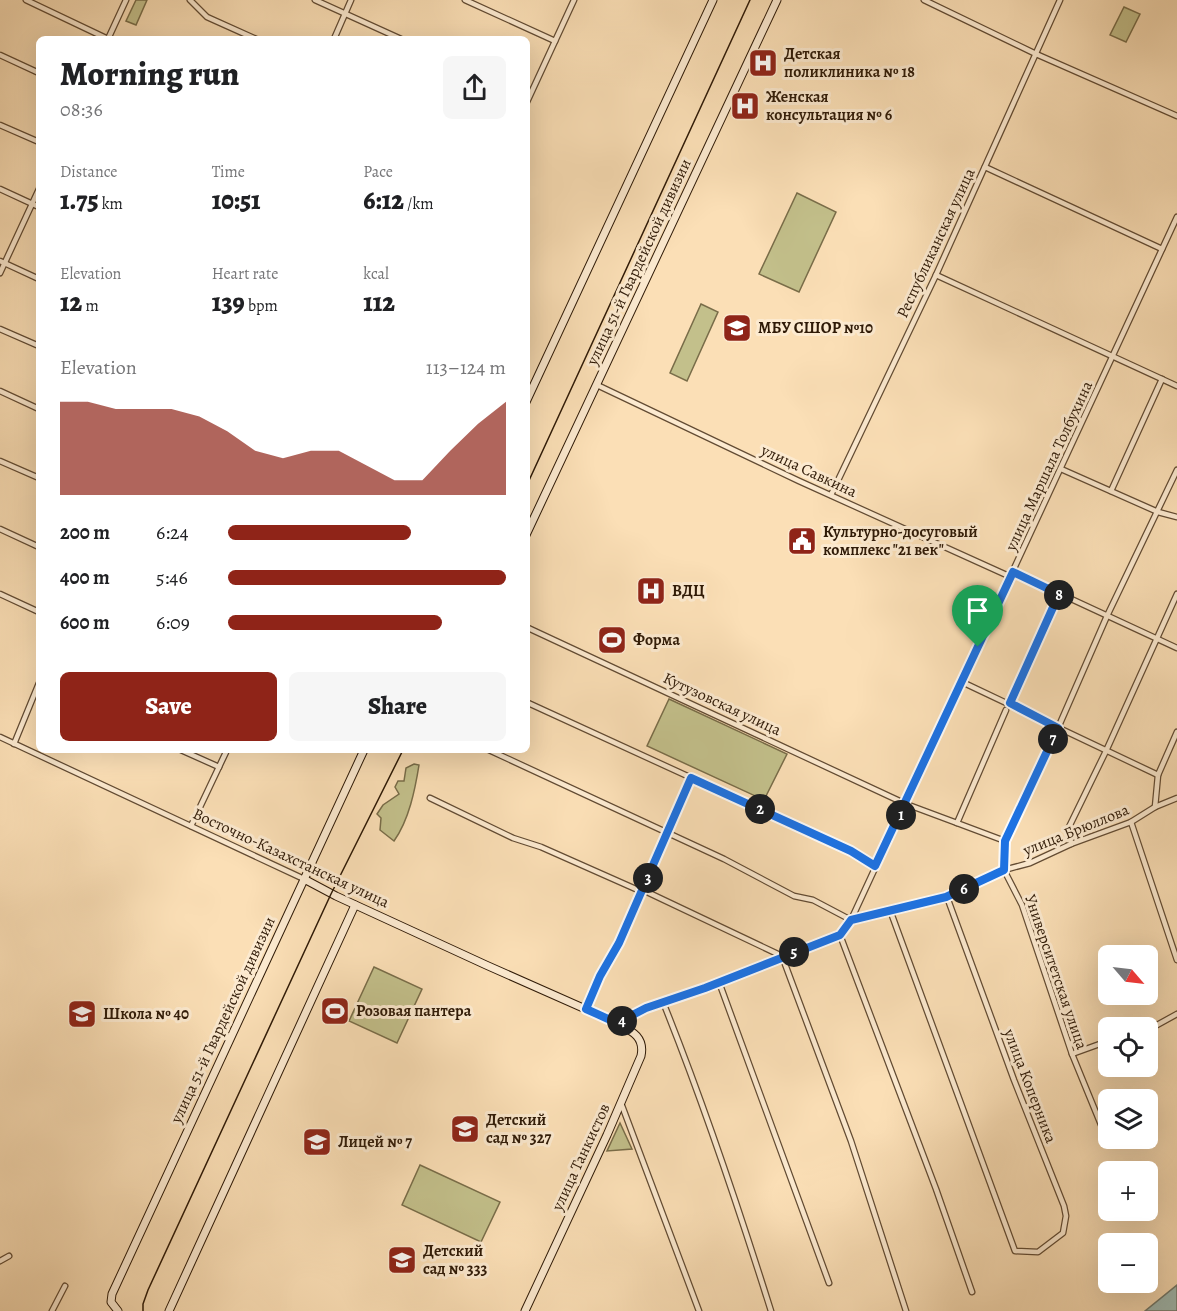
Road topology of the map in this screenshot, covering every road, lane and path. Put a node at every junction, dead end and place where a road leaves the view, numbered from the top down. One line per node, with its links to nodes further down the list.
1 (26, 0): 13 (street)
2 (126, 0): 14 (street)
3 (190, 0): 15 (street)
4 (315, 0): 12 (street)
5 (351, 0): 12 (street)
6 (465, 0): 18 (street)
7 (574, 0): 18 (street)
8 (713, 0): 44 (main road)
9 (777, 0): 41 (main road, улица 51-й Гвардейской дивизии)
10 (924, 0): 19 (street)
11 (1060, 0): 19 (street, Республиканская улица)
12 (345, 14): 16 (street); 17 (street)
13 (102, 36)
14 (109, 36)
15 (249, 36)
16 (335, 36)
17 (394, 36)
18 (555, 41): 22 (street)
19 (1036, 54): 23 (street); 26 (street, Республиканская улица)
20 (0, 55): 21 (street)
21 (36, 72)
22 (530, 93)
23 (1177, 116)
24 (0, 125): 25 (street)
25 (36, 141)
26 (985, 167): 32 (street); 35 (street, Республиканская улица)
27 (0, 189): 29 (street)
28 (36, 195): 29 (street)
29 (32, 204): 30 (street); 33 (street)
30 (36, 206)
31 (1177, 217): 32 (street, улица Маршала Толбухина)
32 (1162, 249): 39 (street, улица Маршала Толбухина)
33 (2, 262): 34 (street); 36 (street)
34 (0, 273)
35 (936, 275): 39 (street); 51 (street, Республиканская улица)
36 (36, 278)
37 (0, 328): 38 (street)
38 (36, 345)
39 (1113, 355): 40 (street); 47 (street, улица Маршала Толбухина)
40 (1162, 379): 42 (street); 50 (street)
41 (597, 385): 51 (street, улица Савкина); 54 (main road, улица 51-й Гвардейской дивизии)
42 (1177, 386)
43 (0, 391): 45 (street)
44 (530, 393)
45 (36, 408)
46 (0, 461): 49 (street)
47 (1061, 469): 50 (street); 57 (street, улица Маршала Толбухина)
48 (1177, 470): 52 (street)
49 (36, 477)
50 (1111, 491): 52 (street)
51 (831, 495): 57 (street, улица Савкина)
52 (1158, 512): 53 (street); 62 (street)
53 (1177, 517)
54 (530, 527)
55 (0, 529): 56 (street)
56 (36, 546)
57 (1012, 575): 59 (street, улица Савкина); 66 (street, улица Маршала Толбухина)
58 (0, 594): 61 (street)
59 (1059, 594): 62 (street, улица Савкина); 68 (street)
60 (1177, 594): 64 (street)
61 (36, 611)
62 (1107, 616): 64 (street, улица Савкина); 71 (street)
63 (530, 629): 85 (street, Кутузовская улица)
64 (1157, 638): 65 (street, улица Савкина); 75 (street)
65 (1177, 648)
66 (962, 682): 68 (street); 85 (street, улица Маршала Толбухина)
67 (36, 691): 74 (street)
68 (1010, 703): 71 (street)
69 (530, 704): 82 (street)
70 (1006, 710): 88 (street)
71 (1058, 728): 75 (street); 91 (street)
72 (1177, 732): 81 (street)
73 (0, 737): 74 (street, Восточно-Казахстанская улица)
74 (14, 744): 89 (street, Восточно-Казахстанская улица)
75 (1106, 751): 81 (street); 92 (street)
76 (188, 753): 80 (street)
77 (226, 753): 80 (street)
78 (363, 753): 95 (main road, улица 51-й Гвардейской дивизии)
79 (495, 753): 90 (street)
80 (219, 767): 89 (street)
81 (1158, 775): 86 (street)
82 (691, 778): 90 (street); 93 (street)
83 (430, 798): 96 (street)
84 (1177, 798): 86 (street, улица Брюллова)
85 (906, 804): 88 (street, Кутузовская улица); 93 (street, улица Маршала Толбухина)
86 (1155, 807): 87 (street, улица Брюллова)
87 (1131, 822): 92 (street, улица Брюллова); 103 (street)
88 (957, 823): 91 (street)
89 (191, 826): 95 (street, Восточно-Казахстанская улица)
90 (668, 834): 96 (street); 100 (street)
91 (1005, 841): 94 (street, Университетская улица)
92 (1071, 844): 94 (street, улица Брюллова)
93 (875, 866): 100 (street, улица Маршала Толбухина)
94 (1004, 870): 97 (street, улица Брюллова); 111 (street, Университетская улица)
95 (304, 879): 98 (main road, Восточно-Казахстанская улица); 120 (main road, улица 51-й Гвардейской дивизии)
96 (642, 891): 102 (street); 106 (street)
97 (946, 897): 99 (street, улица Брюллова); 99 (street, улица Коперника)
98 (355, 905): 106 (main road, Восточно-Казахстанская улица); 121 (main road)
99 (890, 910): 100 (street, улица Брюллова)
100 (851, 920): 101 (street)
101 (840, 935): 102 (street); 118 (street)
102 (782, 956): 104 (street); 125 (street)
103 (1177, 960)
104 (719, 982): 105 (street); 116 (street)
105 (663, 1002): 108 (street); 124 (street)
106 (586, 1009): 108 (main road, Восточно-Казахстанская улица)
107 (1177, 1014): 109 (street)
108 (617, 1023): 112 (main road, улица Танкистов)
109 (1158, 1024)
110 (1098, 1045): 111 (street)
111 (1072, 1054): 113 (street, Университетская улица)
112 (621, 1103): 122 (main road, улица Танкистов); 123 (street)
113 (1098, 1117)
114 (9, 1256): 115 (street)
115 (0, 1261)
116 (829, 1283)
117 (65, 1286): 119 (street)
118 (972, 1292)
119 (52, 1311)
120 (118, 1311)
121 (170, 1311)
122 (525, 1311)
123 (699, 1311)
124 (771, 1311)
125 (906, 1311)

